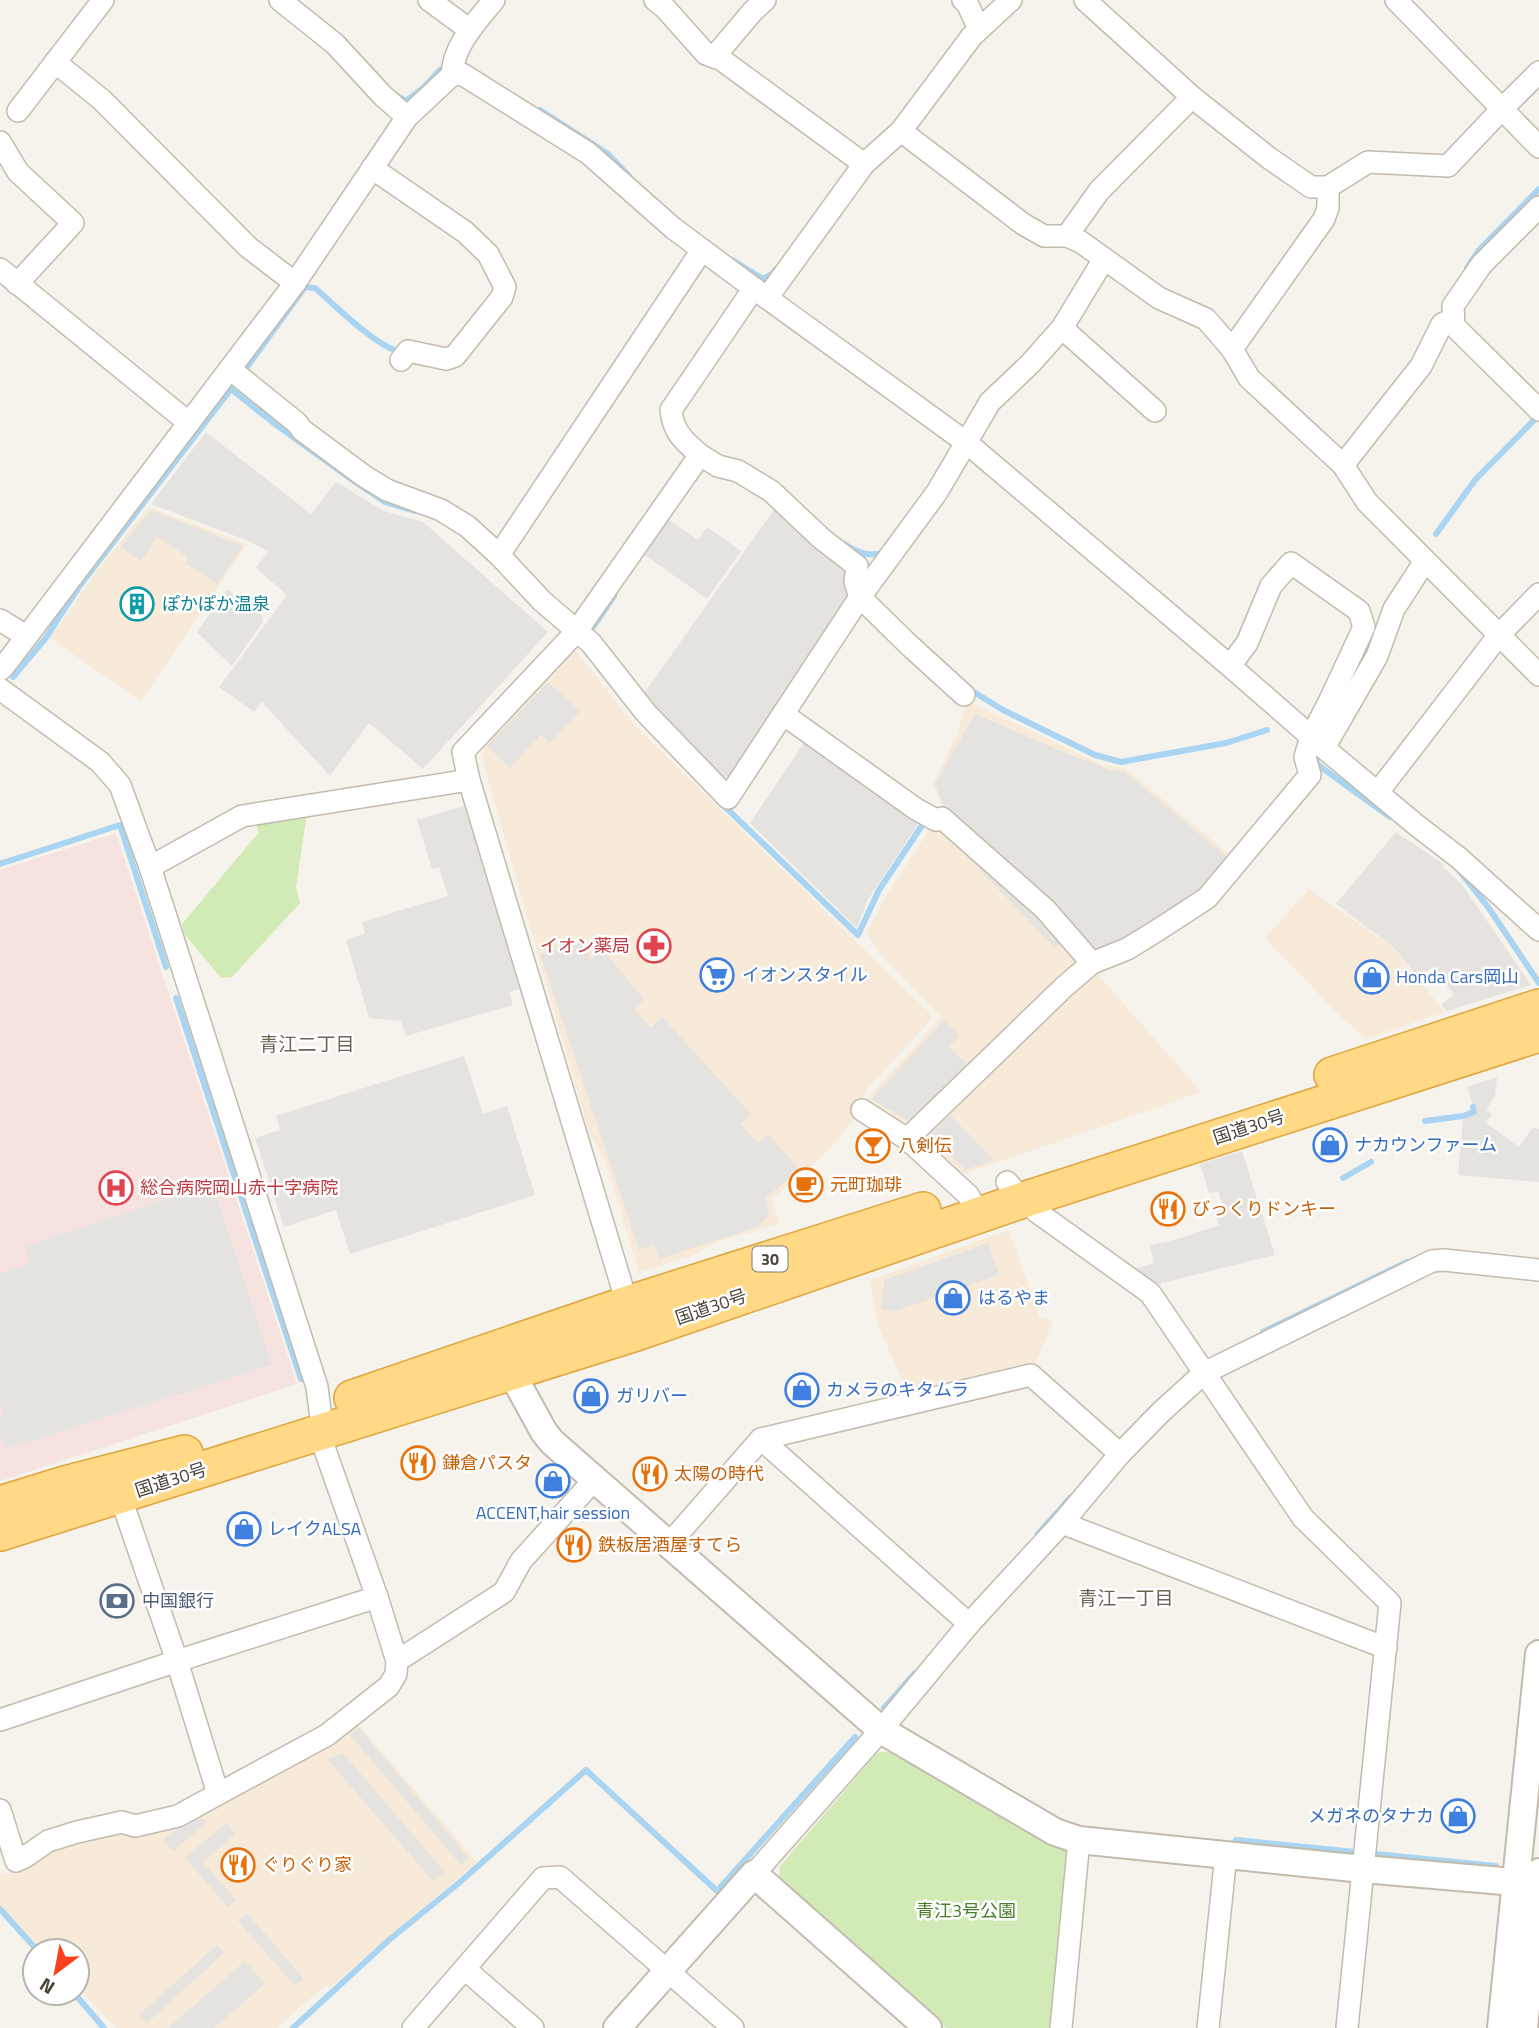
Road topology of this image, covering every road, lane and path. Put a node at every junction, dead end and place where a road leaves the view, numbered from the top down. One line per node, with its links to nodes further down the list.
1 (103, 0): 14 (street)
2 (280, 0): 20 (street)
3 (429, 0): 12 (street)
4 (494, 0): 12 (street)
5 (655, 0): 13 (street)
6 (765, 0): 13 (street)
7 (963, 0): 11 (street)
8 (1011, 0): 11 (street)
9 (1085, 0): 17 (street)
10 (1396, 0): 18 (street)
11 (979, 29): 21 (street)
12 (470, 30): 16 (street)
13 (714, 57): 24 (street)
14 (55, 62): 19 (street); 32 (street)
15 (1539, 72): 18 (street)
16 (452, 75): 20 (street); 29 (street)
17 (1192, 97): 26 (street); 28 (street)
18 (1502, 109): 23 (street); 26 (street)
19 (18, 111)
20 (407, 117): 25 (street)
21 (901, 131): 24 (street); 28 (street)
22 (0, 142): 33 (street)
23 (1539, 147)
24 (864, 164): 34 (street)
25 (372, 169): 32 (street); 38 (street)
26 (1328, 187): 37 (street)
27 (1539, 207): 35 (street)
28 (1070, 231): 30 (street)
29 (702, 250): 34 (street); 46 (street)
30 (1104, 259): 36 (street); 37 (street)
31 (0, 268): 33 (street)
32 (295, 283): 39 (street)
33 (17, 284): 42 (street)
34 (760, 293): 43 (street); 44 (street)
35 (1453, 319): 40 (street); 45 (street)
36 (1062, 328): 41 (street); 43 (street)
37 (1232, 349): 45 (street)
38 (401, 360)
39 (236, 374): 42 (street); 46 (street)
40 (1539, 410)
41 (1154, 411)
42 (189, 423): 52 (street)
43 (967, 443): 48 (street); 54 (street)
44 (704, 458): 48 (street); 53 (street)
45 (1343, 465): 47 (street)
46 (499, 555): 53 (street)
47 (1425, 561): 51 (street); 60 (street)
48 (863, 593): 58 (street); 59 (street)
49 (1539, 594): 51 (street)
50 (0, 621): 52 (street)
51 (1499, 635): 56 (street); 62 (street)
52 (26, 636): 55 (street)
53 (578, 637): 59 (street); 61 (street)
54 (1230, 666): 60 (street); 60 (street)
55 (0, 670)
56 (1539, 674)
57 (0, 689): 63 (street)
58 (964, 695)
59 (783, 714): 65 (street)
60 (1317, 743): 62 (street); 65 (street)
61 (469, 780): 63 (street); 75 (street)
62 (1378, 792): 64 (street)
63 (150, 867): 78 (street)
64 (1539, 930)
65 (1092, 963): 71 (street)
66 (1539, 1007): 72 (highway, 国道30号 / 30)
67 (1539, 1034): 68 (highway, 国道30号 / 30)
68 (1491, 1049): 69 (highway); 72 (highway, 国道30号 / 30)
69 (1539, 1058)
70 (862, 1110): 71 (street)
71 (907, 1139): 73 (street)
72 (1015, 1191): 73 (highway, 国道30号 / 30); 77 (street)
73 (974, 1205): 75 (highway, 国道30号 / 30)
74 (1539, 1270): 77 (street)
75 (632, 1318): 76 (highway, 国道30号 / 30); 78 (highway, 国道30号 / 30)
76 (511, 1372): 78 (highway, 国道30号 / 30); 81 (street)
77 (1204, 1373): 80 (street); 89 (street)
78 (321, 1420): 82 (highway, 国道30号 / 30); 87 (street)
79 (761, 1439): 80 (street); 86 (street); 88 (street)
80 (1120, 1454): 84 (street)
81 (594, 1480): 86 (street); 92 (street)
82 (116, 1484): 83 (highway, 国道30号 / 30); 85 (highway, 国道30号 / 30); 91 (street)
83 (0, 1504)
84 (1062, 1523): 88 (street); 89 (street)
85 (0, 1533)
86 (669, 1545): 94 (street)
87 (377, 1597): 91 (street); 92 (street)
88 (969, 1624): 94 (street)
89 (1386, 1648): 99 (street)
90 (1539, 1654): 101 (street)
91 (177, 1661): 93 (street); 95 (street)
92 (397, 1661): 95 (street)
93 (0, 1720)
94 (881, 1730): 97 (street); 100 (street)
95 (218, 1794): 96 (street)
96 (0, 1810)
97 (1079, 1840): 98 (street); 109 (street)
98 (1231, 1855): 99 (street); 110 (street)
99 (1364, 1859): 101 (street); 111 (street)
100 (754, 1874): 103 (street); 108 (street)
101 (1531, 1879): 112 (street); 113 (street)
102 (465, 1969): 103 (street); 104 (street); 105 (street)
103 (668, 1970): 106 (street); 107 (street)
104 (413, 2028)
105 (533, 2028)
106 (617, 2028)
107 (733, 2028)
108 (928, 2028)
109 (1061, 2028)
110 (1208, 2028)
111 (1347, 2028)
112 (1501, 2028)
113 (1524, 2028)

